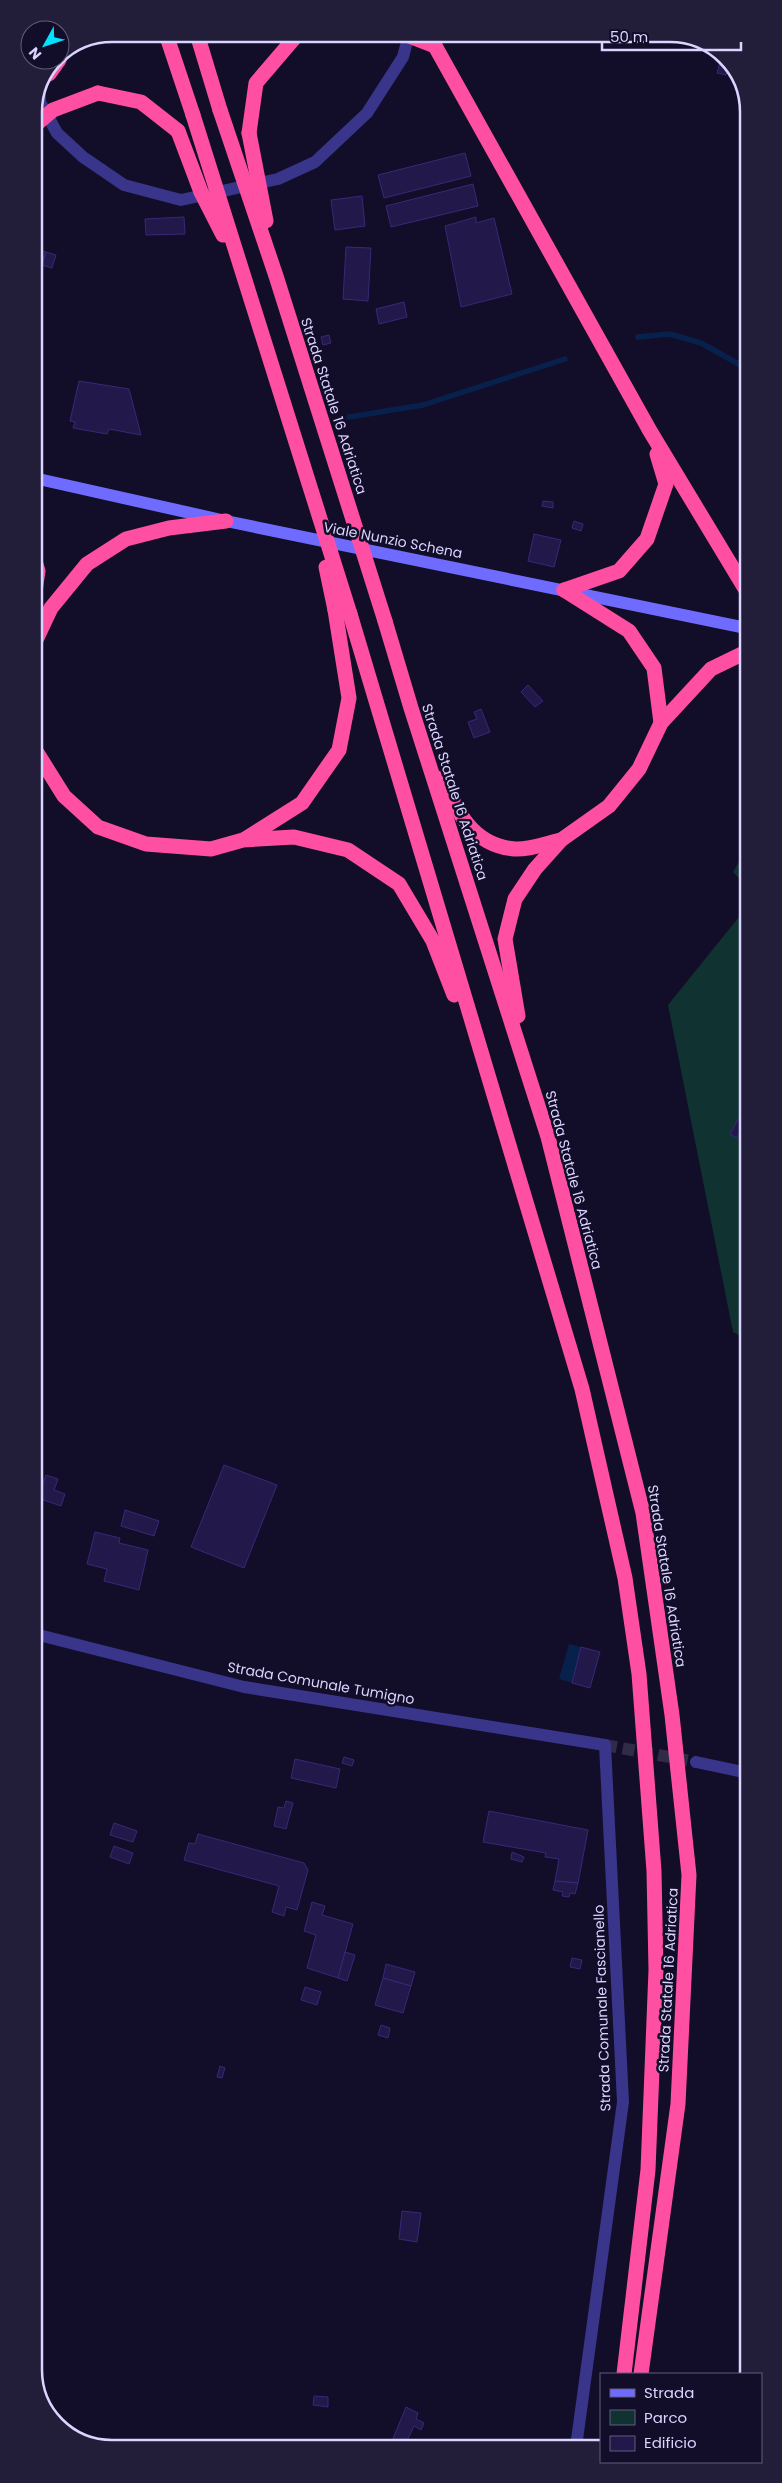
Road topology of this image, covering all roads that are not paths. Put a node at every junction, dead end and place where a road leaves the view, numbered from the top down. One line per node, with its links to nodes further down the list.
1 (169, 42): 10 (highway, Strada Statale 16 Adriatica, bridge)
2 (199, 42): 11 (highway, Strada Statale 16 Adriatica, bridge)
3 (292, 42): 11 (highway, bridge)
4 (407, 43): 8 (street)
5 (426, 43): 7 (highway, bridge)
6 (432, 43): 7 (highway)
7 (435, 46): 12 (highway)
8 (43, 107)
9 (42, 119): 10 (highway, bridge)
10 (243, 275): 14 (highway, Strada Statale 16 Adriatica, bridge)
11 (276, 276): 21 (highway, Strada Statale 16 Adriatica, bridge)
12 (650, 432): 16 (highway); 17 (highway)
13 (42, 480): 15 (street, Viale Nunzio Schena)
14 (310, 490): 24 (highway, bridge); 26 (highway, Strada Statale 16 Adriatica, bridge)
15 (226, 521): 17 (street, Viale Nunzio Schena); 18 (highway)
16 (740, 580)
17 (564, 590): 19 (street, Viale Nunzio Schena); 22 (highway)
18 (42, 627)
19 (740, 627)
20 (740, 655): 22 (highway)
21 (410, 708): 25 (highway); 27 (highway, Strada Statale 16 Adriatica)
22 (661, 723): 25 (highway)
23 (42, 761): 24 (highway)
24 (243, 840): 26 (highway)
25 (561, 840): 27 (highway)
26 (497, 1106): 32 (highway, Strada Statale 16 Adriatica)
27 (548, 1137): 33 (highway, Strada Statale 16 Adriatica)
28 (42, 1636): 29 (street, Strada Comunale Tumigno)
29 (605, 1745): 34 (street, Strada Comunale Fascianello)
30 (696, 1762): 31 (street)
31 (740, 1771)
32 (624, 2373)
33 (641, 2373)
34 (577, 2440)

